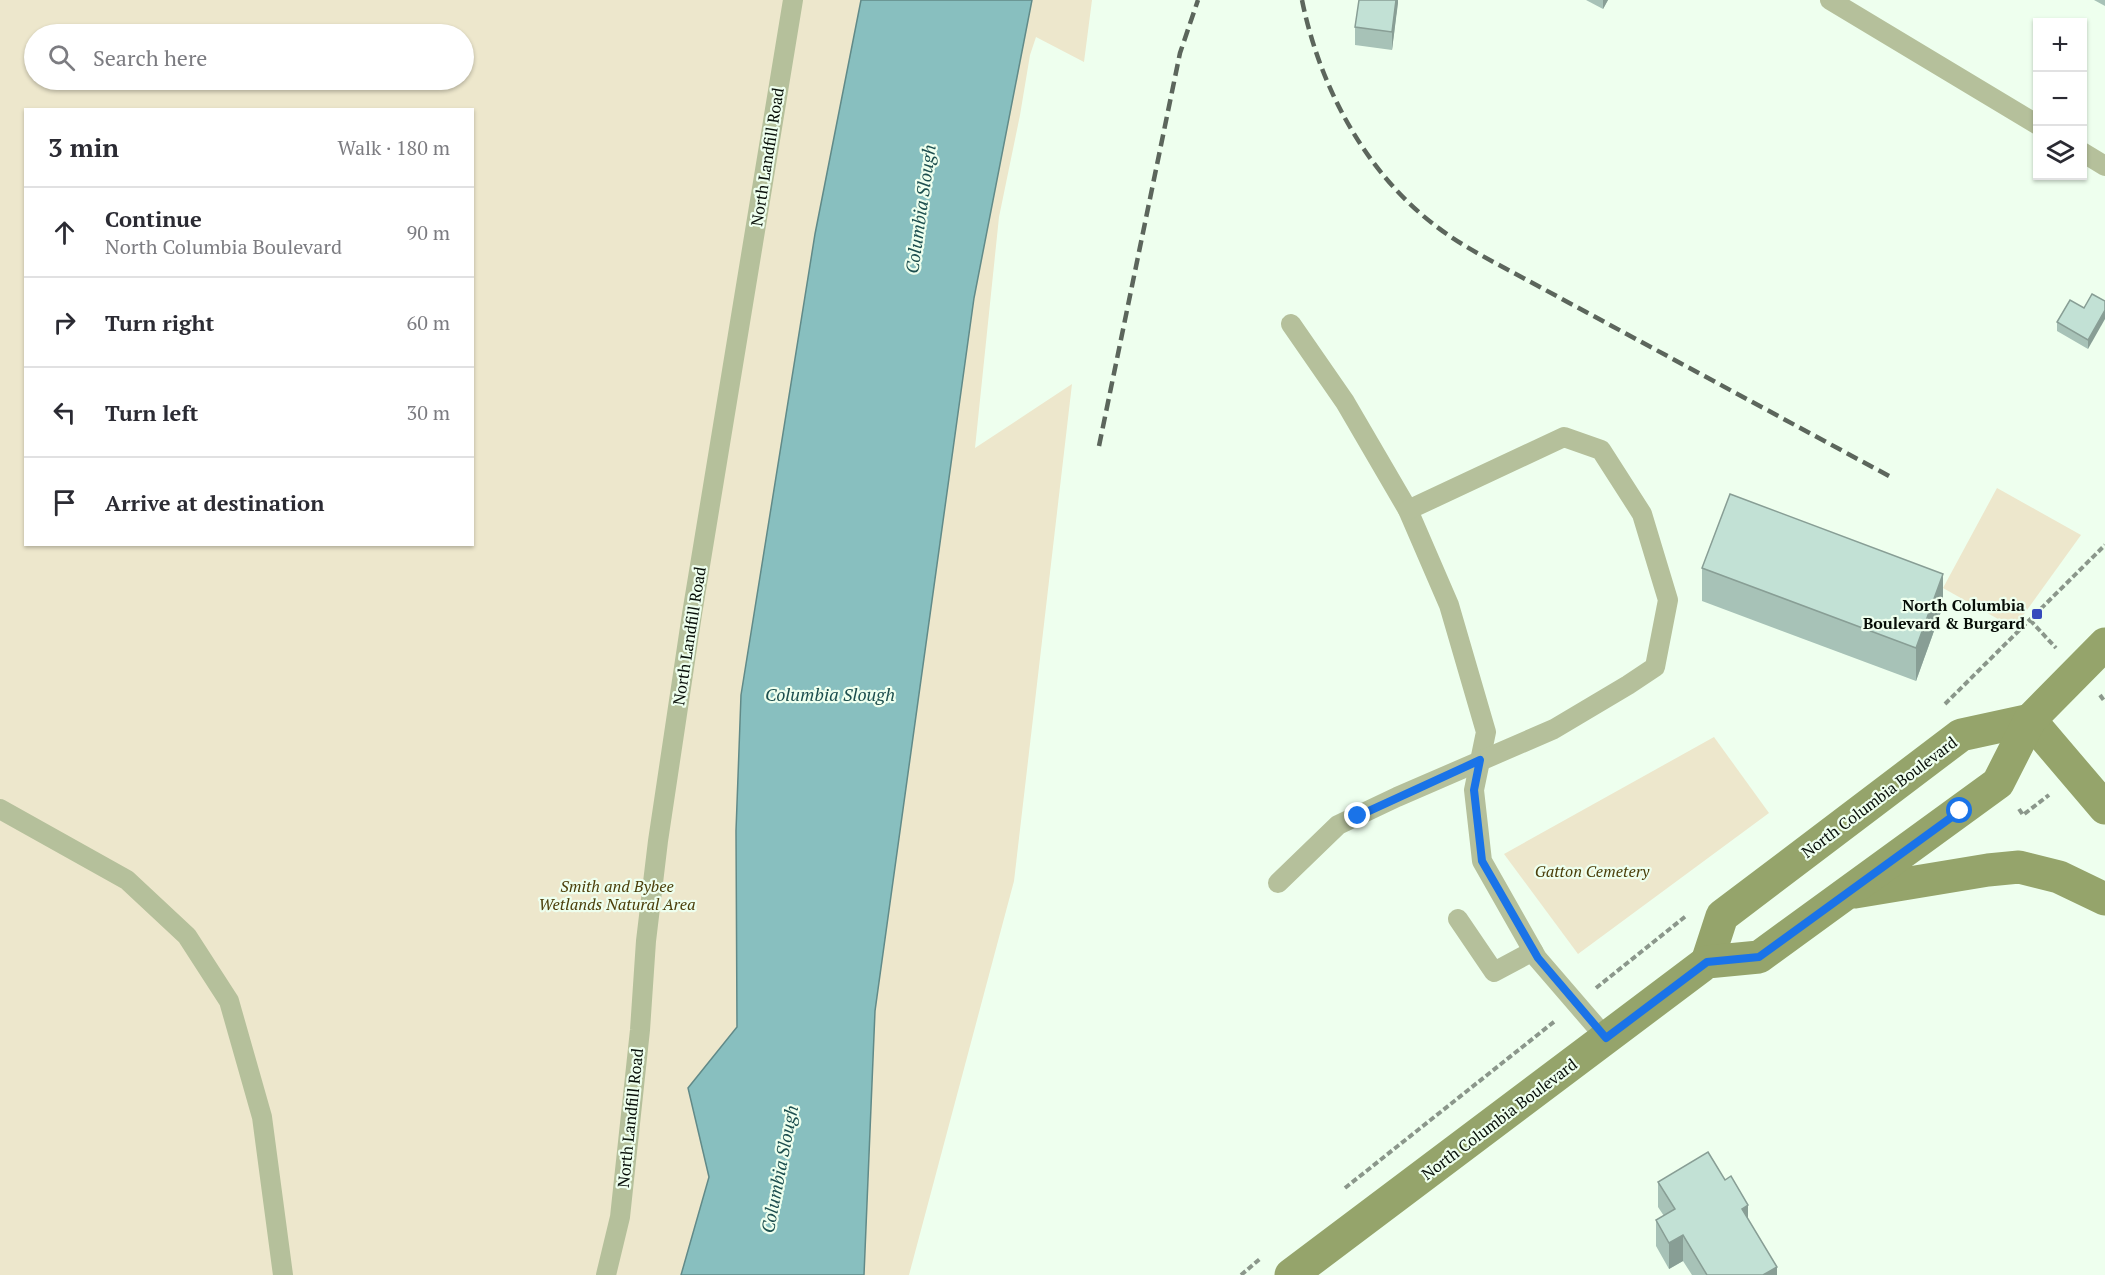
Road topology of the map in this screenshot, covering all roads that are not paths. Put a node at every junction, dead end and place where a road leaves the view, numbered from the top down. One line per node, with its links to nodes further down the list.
1 (793, 0): 21 (lane, North Landfill Road)
2 (1830, 0): 3 (lane)
3 (2033, 123)
4 (2087, 155): 5 (lane)
5 (2105, 166)
6 (1291, 324): 7 (lane)
7 (1408, 510): 10 (lane); 10 (lane)
8 (2105, 644): 9 (main road)
9 (2030, 720): 11 (main road); 14 (main road); 18 (main road, North Columbia Boulevard)
10 (1480, 760): 13 (lane); 17 (lane)
11 (2105, 808)
12 (0, 809): 20 (lane)
13 (1278, 883)
14 (1847, 893): 15 (main road); 18 (main road)
15 (2105, 899)
16 (1458, 919): 17 (lane)
17 (1533, 951): 19 (lane)
18 (1707, 962): 19 (main road, North Columbia Boulevard)
19 (1606, 1038): 22 (main road, North Columbia Boulevard)
20 (283, 1275)
21 (606, 1275)
22 (1291, 1275)

